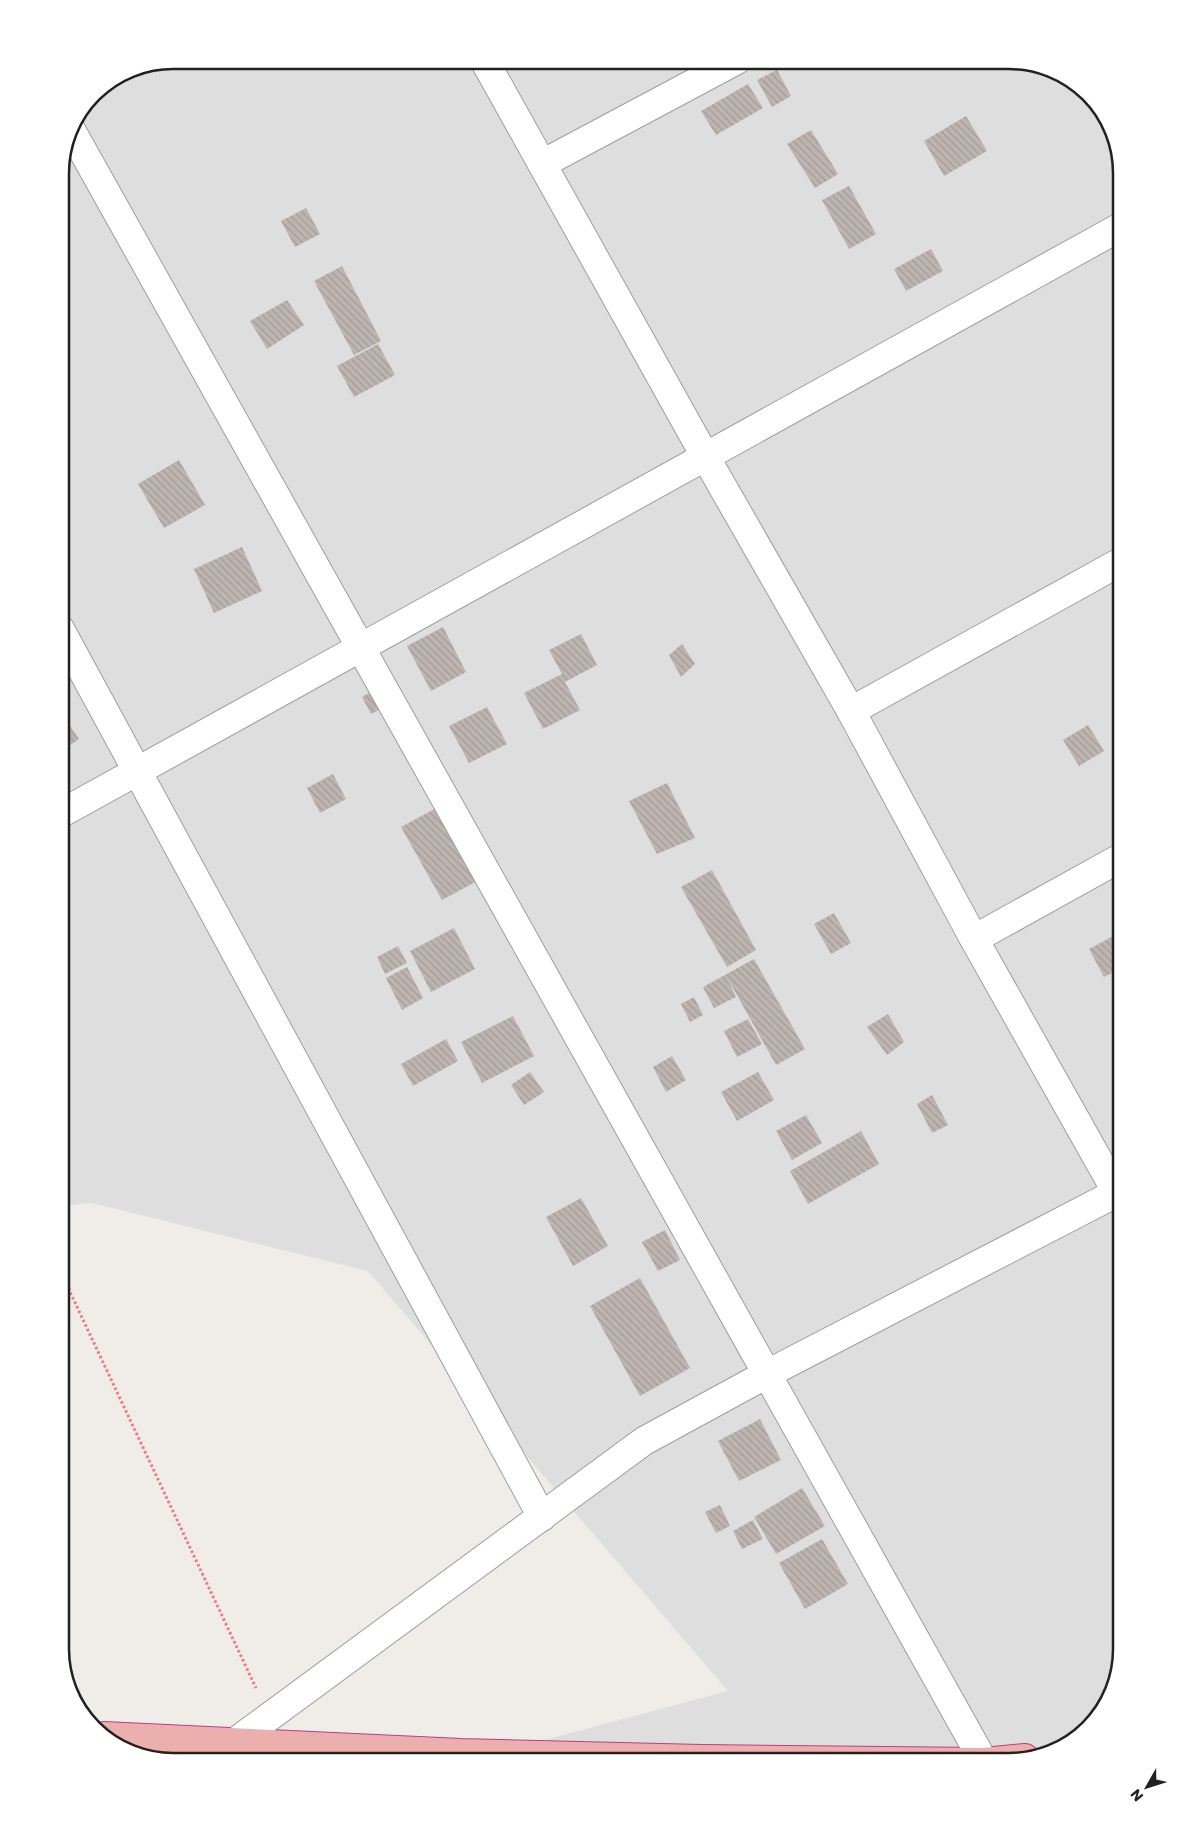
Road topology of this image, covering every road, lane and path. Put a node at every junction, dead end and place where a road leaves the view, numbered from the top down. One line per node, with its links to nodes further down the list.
1 (489, 69): 4 (street)
2 (720, 69): 4 (street)
3 (75, 137): 9 (street)
4 (542, 164): 6 (street)
5 (1113, 231): 6 (street)
6 (705, 456): 9 (street); 10 (street)
7 (1113, 566): 10 (street)
8 (69, 646): 11 (street)
9 (360, 646): 11 (street); 18 (street)
10 (851, 710): 14 (street)
11 (137, 771): 12 (street); 19 (street)
12 (69, 809)
13 (1113, 862): 14 (street)
14 (974, 939): 15 (street)
15 (1113, 1183)
16 (1113, 1199): 18 (street)
17 (69, 1288): 20 (path)
18 (767, 1374): 19 (street); 24 (street)
19 (542, 1517): 20 (street)
20 (270, 1717): 22 (street)
21 (116, 1737): 22 (highway)
22 (235, 1742): 23 (highway)
23 (402, 1753)
24 (979, 1753)

